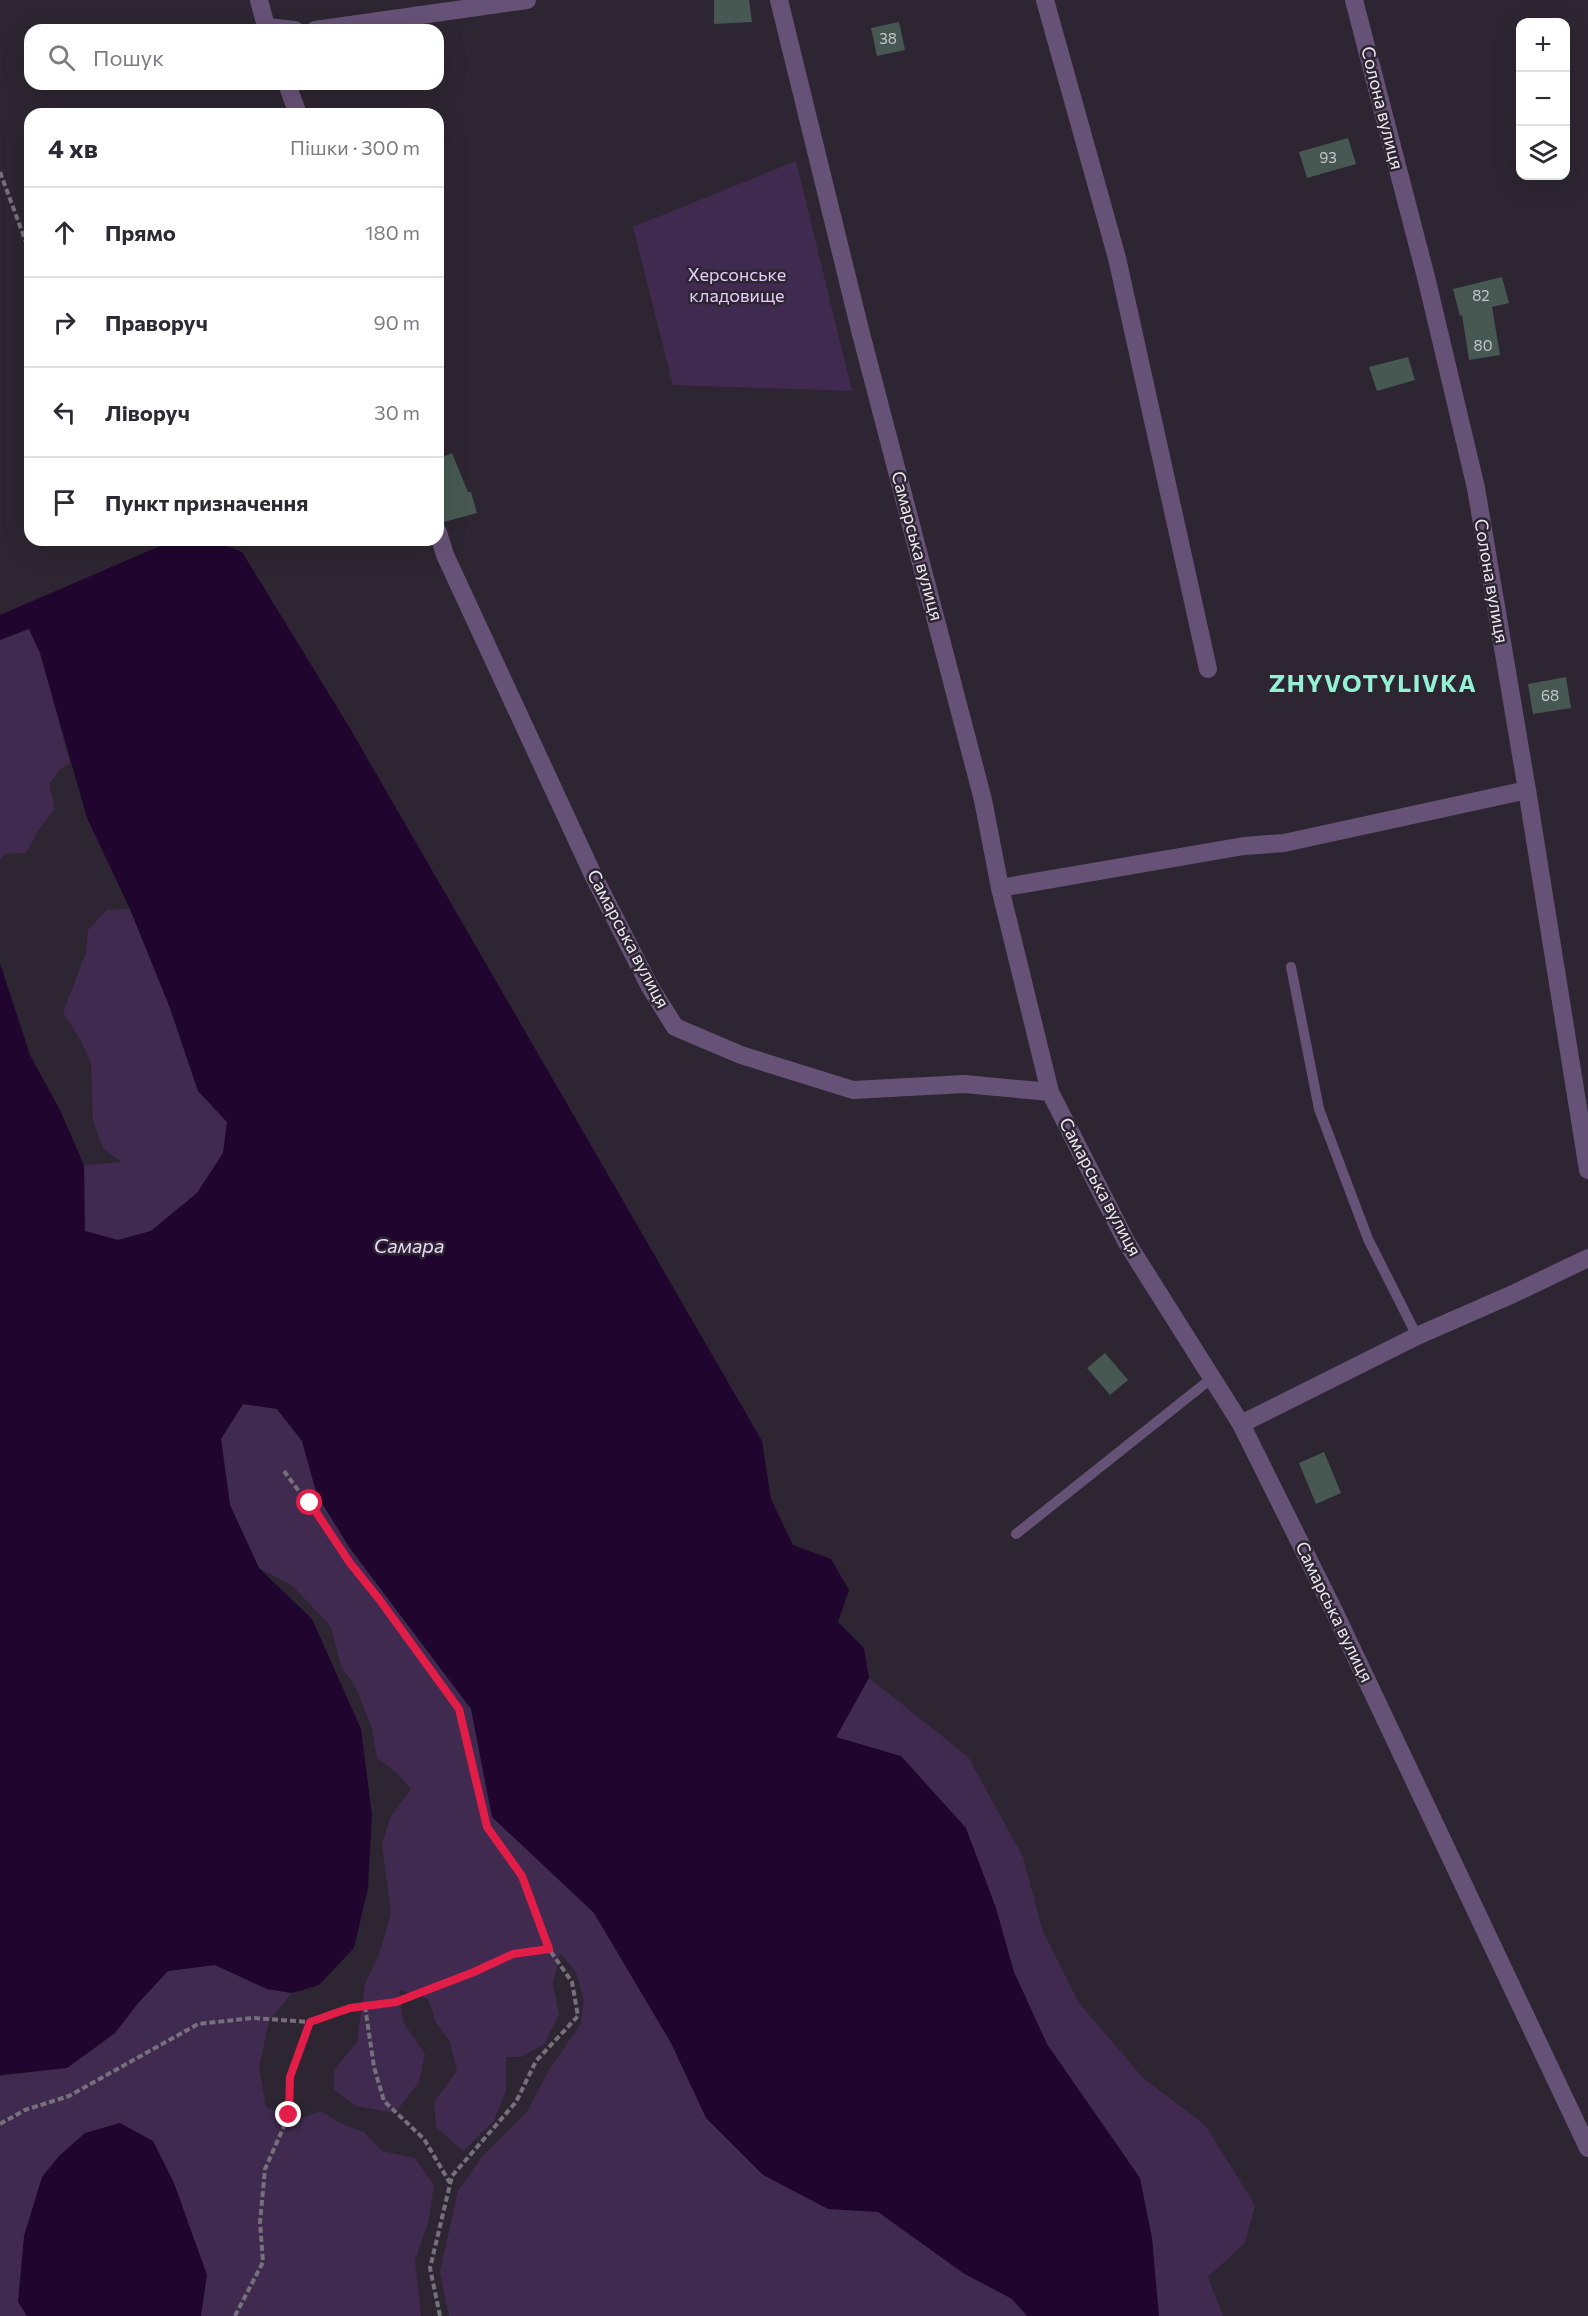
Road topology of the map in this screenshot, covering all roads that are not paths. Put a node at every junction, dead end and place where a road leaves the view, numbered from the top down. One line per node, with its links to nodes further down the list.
1 (259, 0): 6 (street)
2 (527, 0): 7 (street)
3 (779, 0): 13 (street, Самарська вулиця)
4 (1045, 0): 11 (street)
5 (1354, 0): 12 (street, Солона вулиця)
6 (266, 24)
7 (357, 24)
8 (289, 90): 9 (street)
9 (296, 108)
10 (442, 546): 15 (street, Самарська вулиця)
11 (1209, 669)
12 (1527, 790): 13 (street); 16 (street, Солона вулиця)
13 (1000, 888): 15 (street, Самарська вулиця)
14 (1291, 968): 18 (lane)
15 (1050, 1092): 19 (street, Самарська вулиця)
16 (1588, 1170)
17 (1588, 1258): 18 (street)
18 (1418, 1336): 20 (street)
19 (1212, 1378): 20 (street, Самарська вулиця); 21 (lane)
20 (1242, 1424): 22 (street, Самарська вулиця)
21 (1016, 1534)
22 (1588, 2148)

